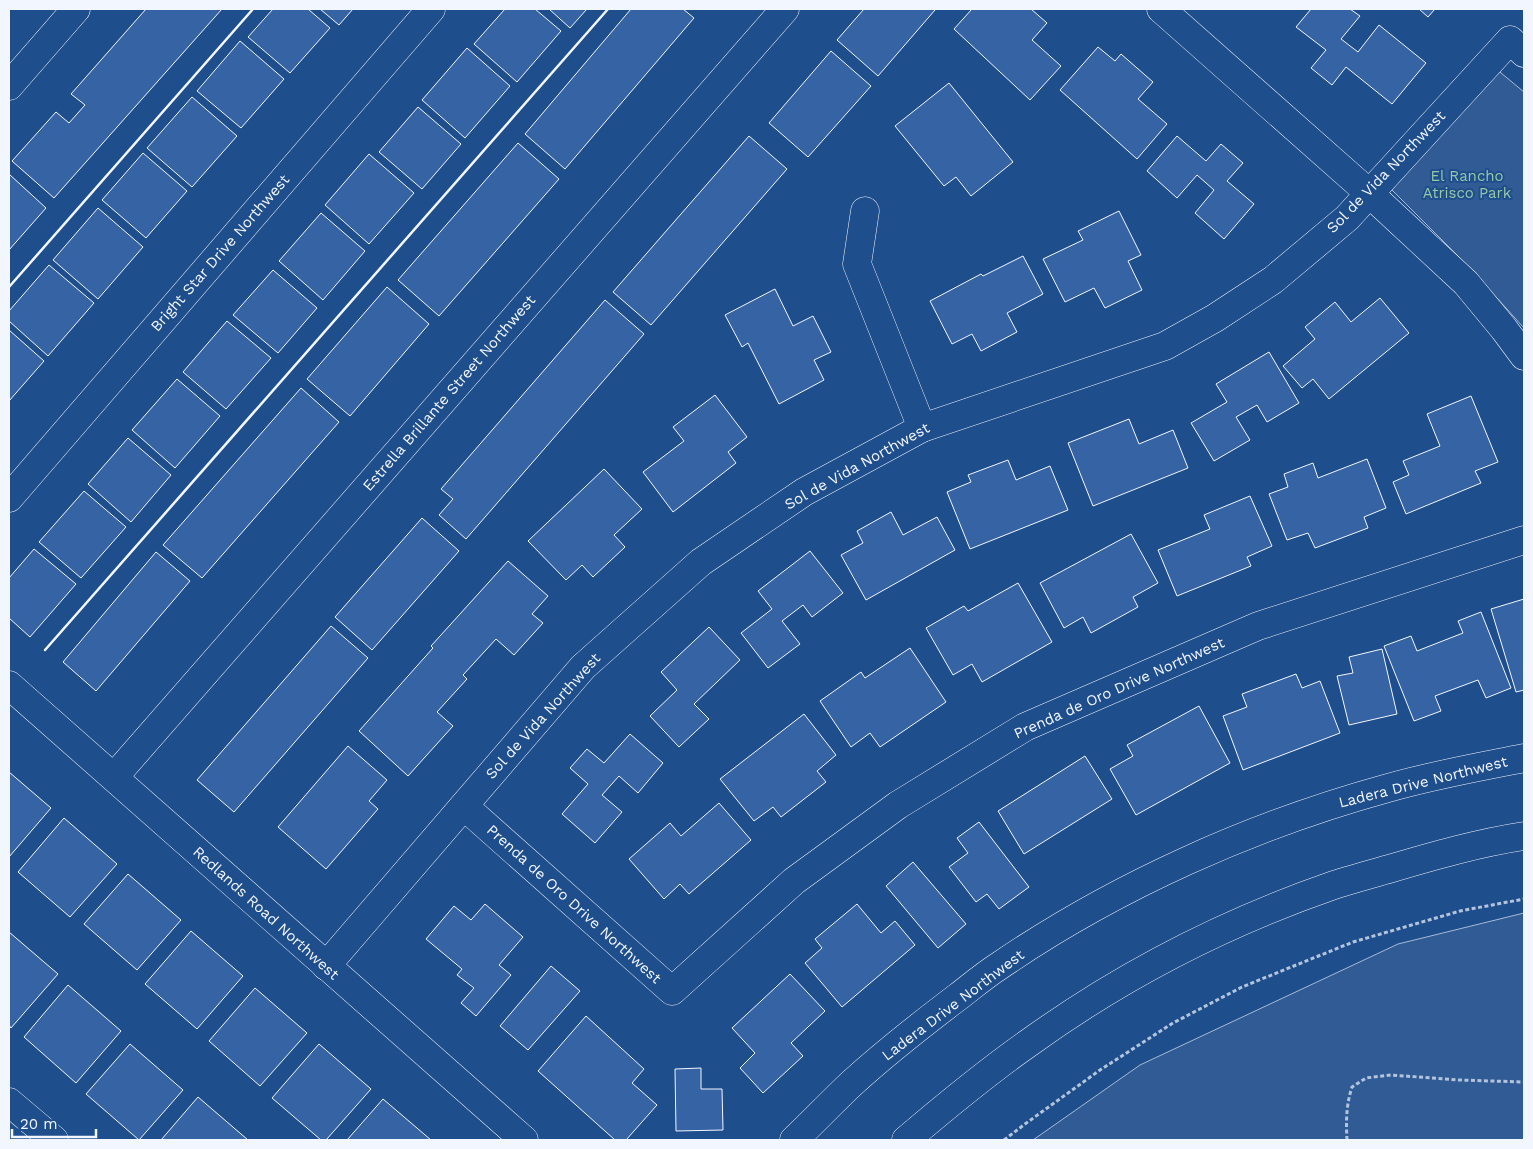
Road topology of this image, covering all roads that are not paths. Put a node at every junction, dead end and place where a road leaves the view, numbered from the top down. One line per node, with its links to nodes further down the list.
1 (76, 9): 6 (street)
2 (431, 9): 11 (street, Bright Star Drive Northwest)
3 (785, 9): 15 (street, Estrella Brillante Street Northwest)
4 (1160, 9): 7 (street)
5 (1517, 47): 7 (street, Sol de Vida Northwest)
6 (9, 86)
7 (1369, 193): 9 (street); 10 (street, Sol de Vida Northwest)
8 (865, 211): 10 (street)
9 (1524, 356)
10 (922, 428): 16 (street, Sol de Vida Northwest)
11 (9, 498)
12 (1524, 540): 16 (street, Prenda de Oro Drive Northwest)
13 (9, 685): 15 (street, Redlands Road Northwest)
14 (1524, 758): 22 (street, Ladera Drive Northwest)
15 (114, 777): 18 (street, Redlands Road Northwest)
16 (464, 806): 18 (street, Sol de Vida Northwest)
17 (1524, 836): 23 (street)
18 (326, 966): 21 (street, Redlands Road Northwest)
19 (9, 1102): 20 (street)
20 (54, 1140)
21 (524, 1140)
22 (794, 1140)
23 (906, 1140)

